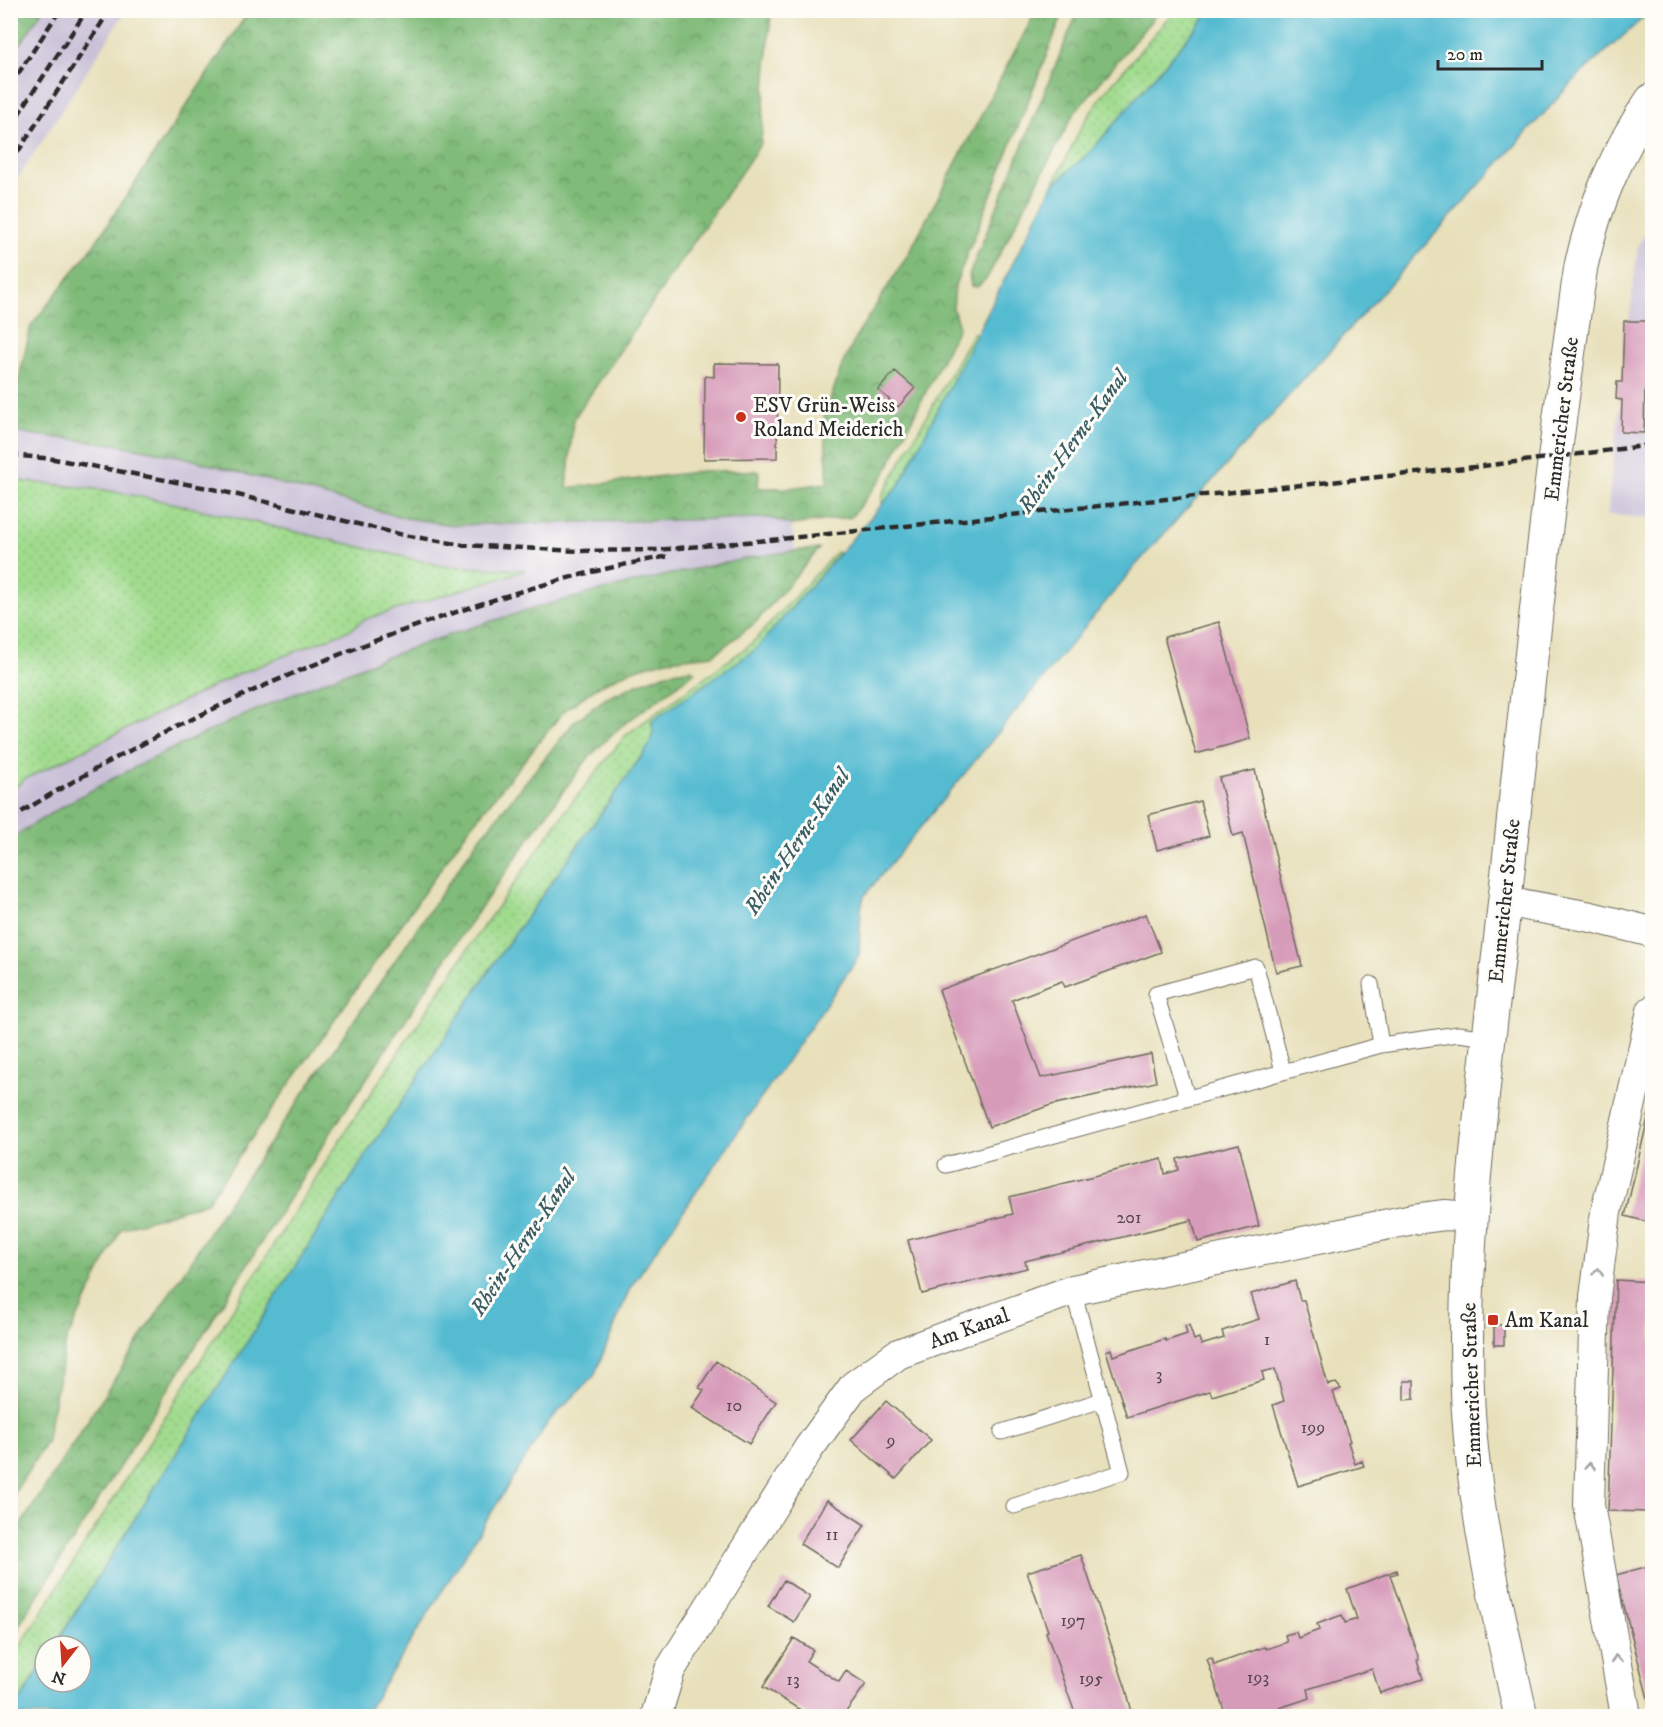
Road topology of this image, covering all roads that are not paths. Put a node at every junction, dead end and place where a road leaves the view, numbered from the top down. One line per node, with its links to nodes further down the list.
1 (1653, 100): 2 (main road, Emmericher Straße)
2 (1504, 901): 3 (street); 6 (main road, Emmericher Straße)
3 (1653, 932)
4 (1371, 984): 7 (lane)
5 (1653, 1011): 18 (street, one-way to 5)
6 (1489, 1038): 7 (lane); 11 (main road, Emmericher Straße)
7 (1381, 1045): 8 (lane)
8 (1283, 1071): 9 (lane); 9 (lane)
9 (1187, 1097): 10 (lane)
10 (946, 1165)
11 (1472, 1216): 12 (street, Am Kanal); 17 (main road, Emmericher Straße)
12 (1073, 1290): 13 (lane); 16 (street, Am Kanal)
13 (1102, 1400): 14 (lane); 15 (lane)
14 (1002, 1432)
15 (1014, 1506)
16 (656, 1716)
17 (1521, 1716)
18 (1626, 1716)

